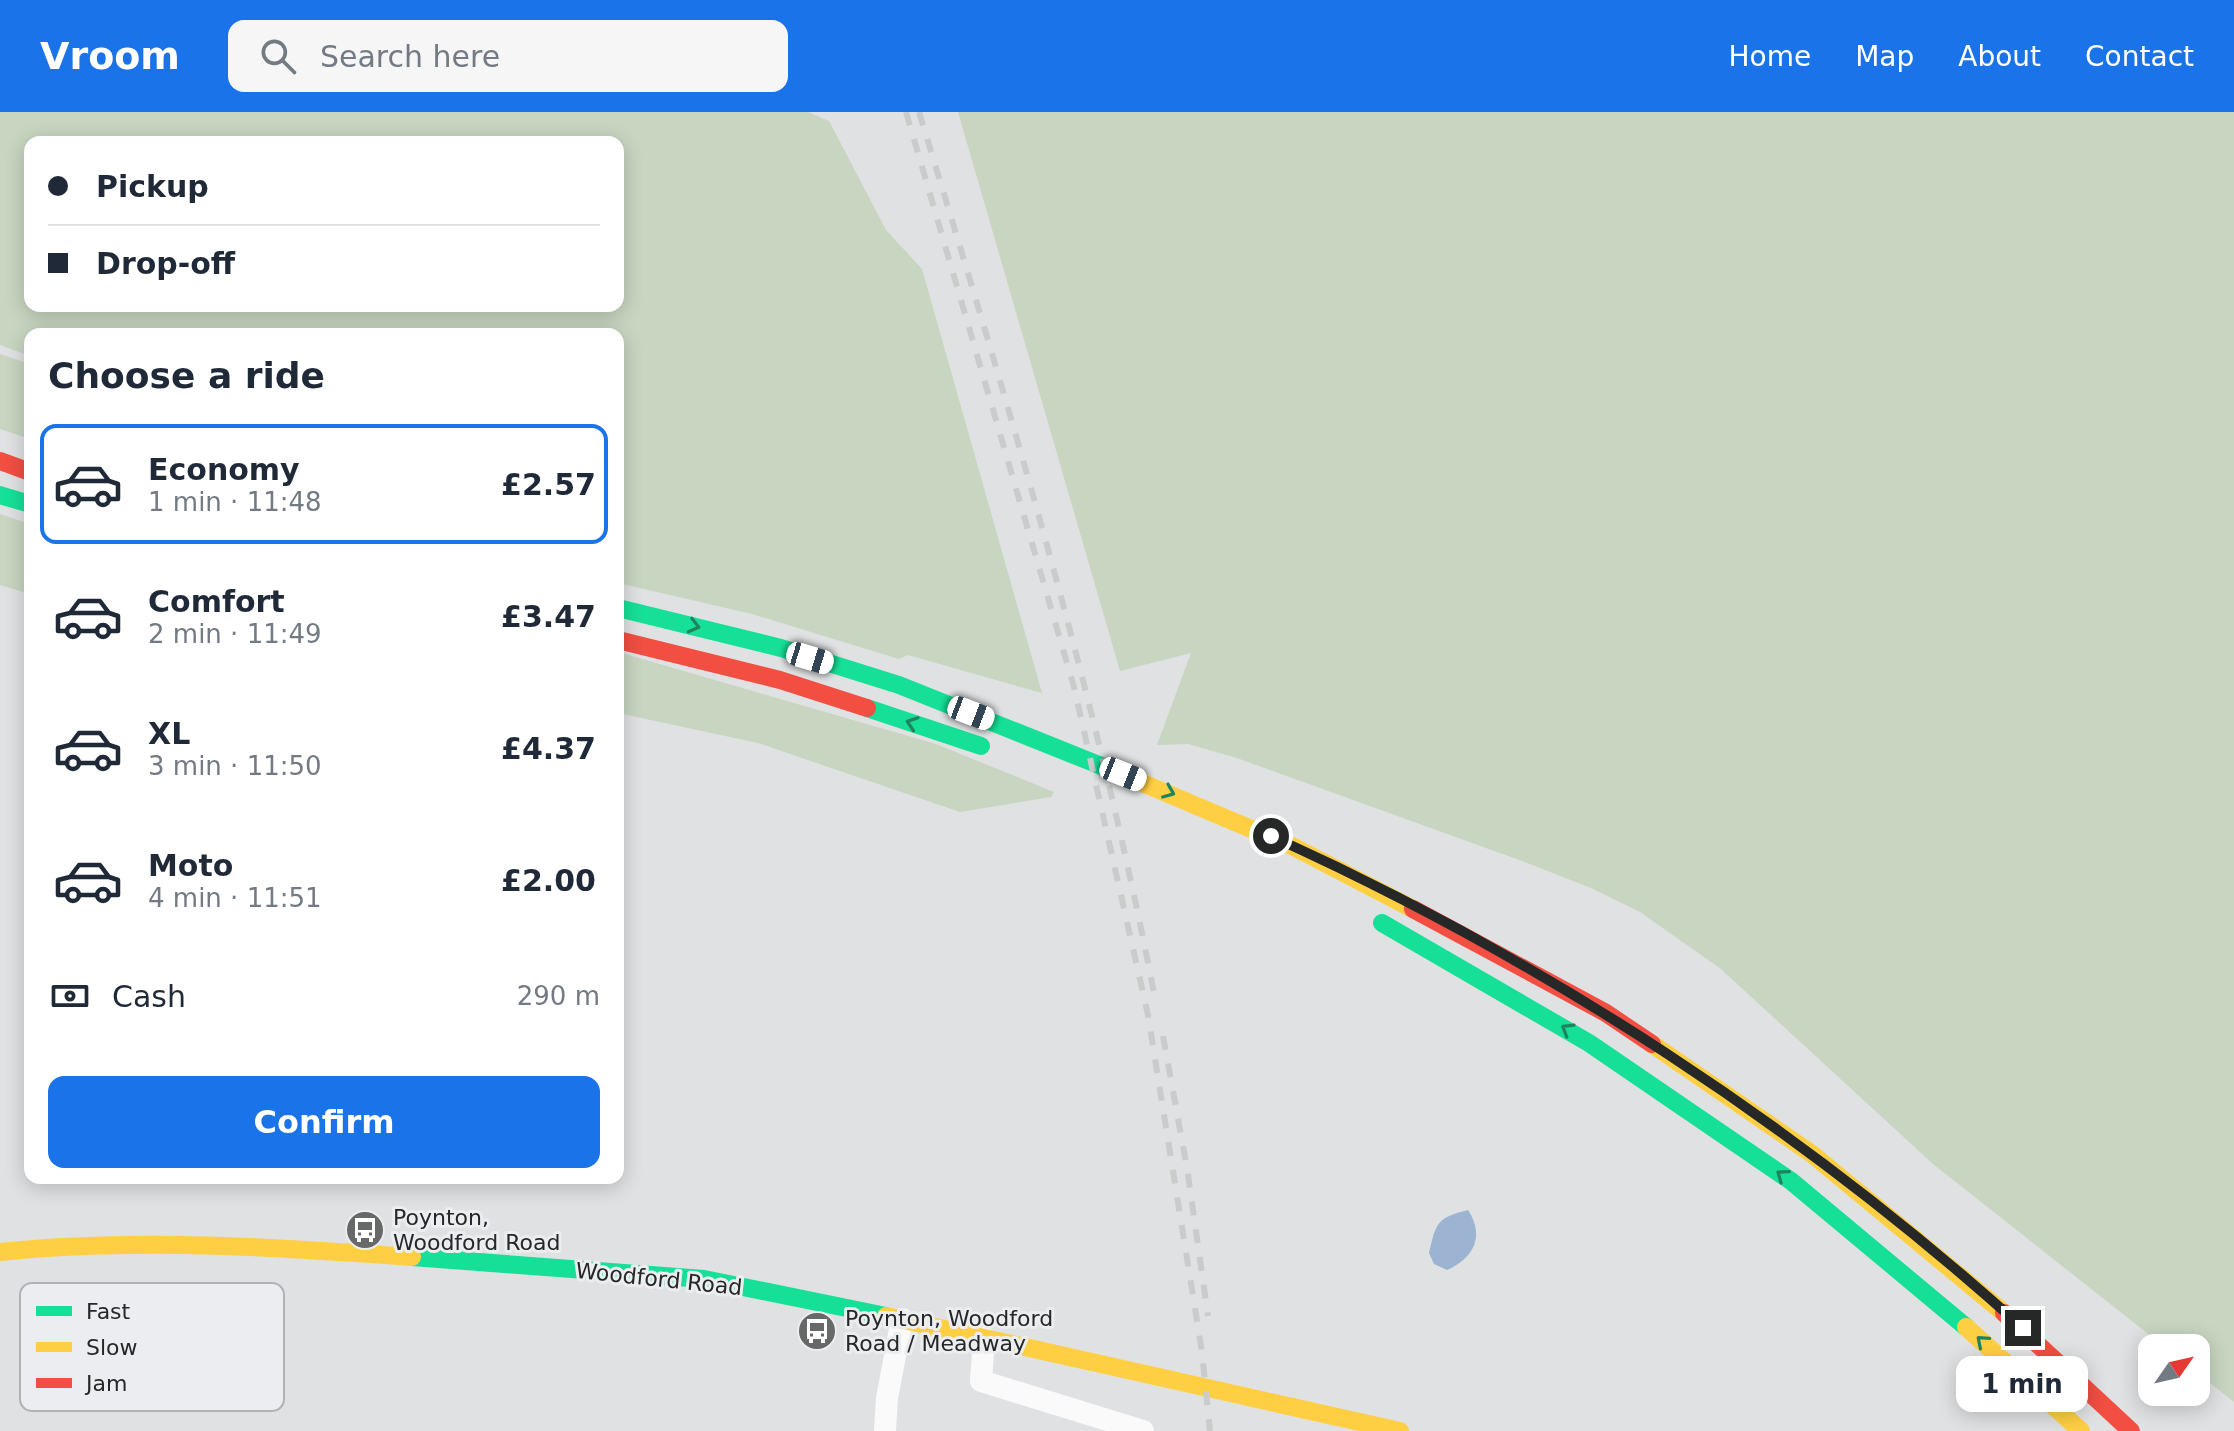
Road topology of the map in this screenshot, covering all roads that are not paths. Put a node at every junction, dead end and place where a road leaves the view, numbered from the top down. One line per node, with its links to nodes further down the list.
1 (0, 461): 2 (main road)
2 (24, 470)
3 (0, 495): 4 (main road)
4 (24, 502)
5 (624, 610): 16 (main road, one-way to 16)
6 (624, 641): 7 (main road, one-way to 6)
7 (998, 752)
8 (1370, 917): 15 (main road, one-way to 8)
9 (0, 1252): 10 (main road, Woodford Road)
10 (902, 1319): 11 (main road, Woodford Road); 12 (street)
11 (984, 1338): 13 (street); 14 (main road, Woodford Road)
12 (885, 1431)
13 (1143, 1431)
14 (1400, 1431)
15 (2081, 1431)
16 (2131, 1431)

